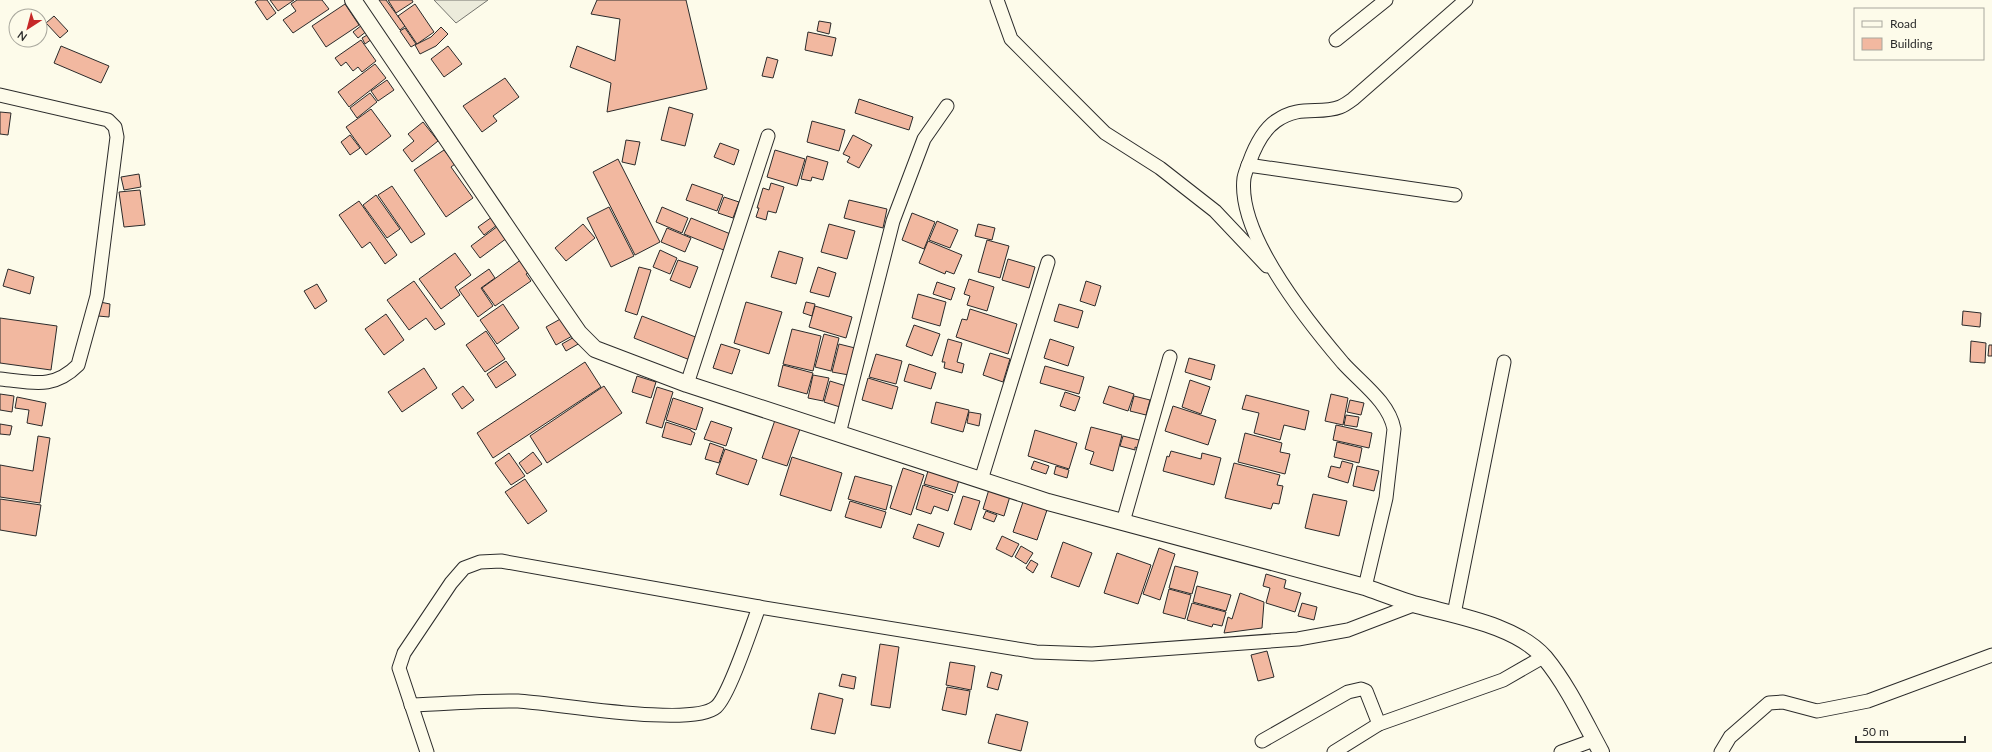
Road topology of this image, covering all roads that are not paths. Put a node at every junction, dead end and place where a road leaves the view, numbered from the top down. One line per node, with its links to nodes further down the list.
1 (353, 0): 16 (street)
2 (997, 0): 12 (street)
3 (1386, 0): 5 (street)
4 (1466, 0): 9 (street)
5 (1336, 40)
6 (0, 95): 15 (street)
7 (946, 106): 17 (street)
8 (768, 136): 16 (street)
9 (1248, 165): 10 (street); 12 (street)
10 (1455, 195)
11 (1048, 262): 18 (street)
12 (1282, 282): 20 (street)
13 (1170, 357): 19 (street)
14 (1504, 362): 23 (street)
15 (0, 378)
16 (687, 384): 17 (street)
17 (839, 434): 18 (street)
18 (981, 480): 19 (street)
19 (1123, 522): 20 (street)
20 (1365, 588): 21 (street)
21 (1416, 604): 22 (street); 23 (street)
22 (760, 607): 26 (street); 26 (street)
23 (1454, 614): 25 (street)
24 (1992, 655): 33 (street)
25 (1543, 657): 27 (street); 29 (street)
26 (412, 705): 30 (street)
27 (1379, 724): 28 (street); 31 (street)
28 (1262, 741)
29 (1598, 746): 32 (street)
30 (427, 752)
31 (1334, 752)
32 (1561, 752)
33 (1721, 752)

